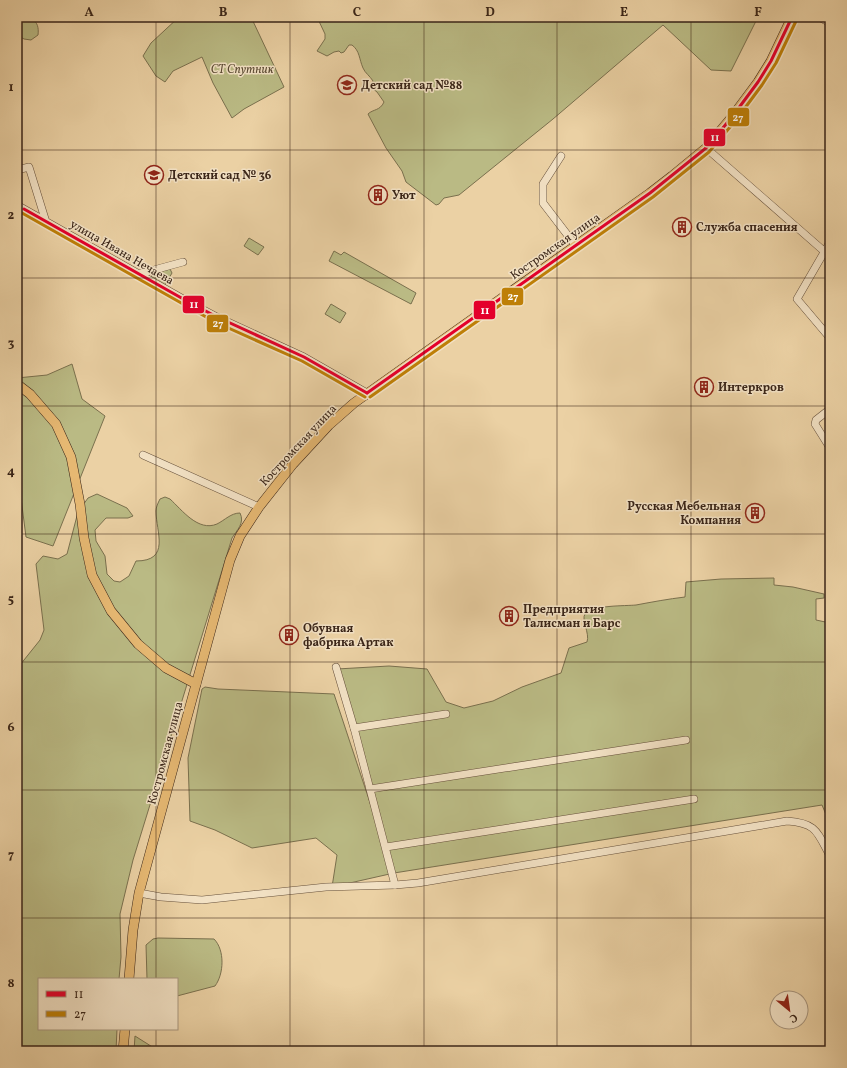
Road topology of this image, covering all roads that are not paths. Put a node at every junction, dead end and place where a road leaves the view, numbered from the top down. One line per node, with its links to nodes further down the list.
1 (792, 17): 4 (main road, Костромская улица)
2 (819, 17): 3 (street)
3 (830, 23)
4 (706, 148): 10 (main road, Костромская улица); 11 (street)
5 (561, 156): 10 (street)
6 (17, 170): 8 (street)
7 (17, 205): 8 (street, улица Ивана Нечаева)
8 (46, 222): 13 (street, улица Ивана Нечаева)
9 (830, 242): 11 (street)
10 (576, 246): 16 (main road, Костромская улица)
11 (825, 252): 14 (street)
12 (183, 262): 13 (street)
13 (139, 274): 16 (street, улица Ивана Нечаева)
14 (830, 338)
15 (17, 384): 22 (main road)
16 (367, 393): 20 (main road, Костромская улица)
17 (830, 409): 18 (street)
18 (830, 448)
19 (143, 455): 20 (street)
20 (259, 507): 22 (main road, Костромская улица)
21 (336, 667): 24 (street)
22 (196, 684): 31 (main road, Костромская улица)
23 (446, 714): 24 (street)
24 (354, 728): 26 (street)
25 (686, 740): 26 (street)
26 (370, 789): 28 (street)
27 (694, 799): 28 (street)
28 (386, 847): 30 (street)
29 (830, 856): 30 (street)
30 (395, 885): 31 (street)
31 (139, 893): 32 (main road, Костромская улица)
32 (129, 978)
33 (125, 1030): 34 (main road)
34 (123, 1051)

